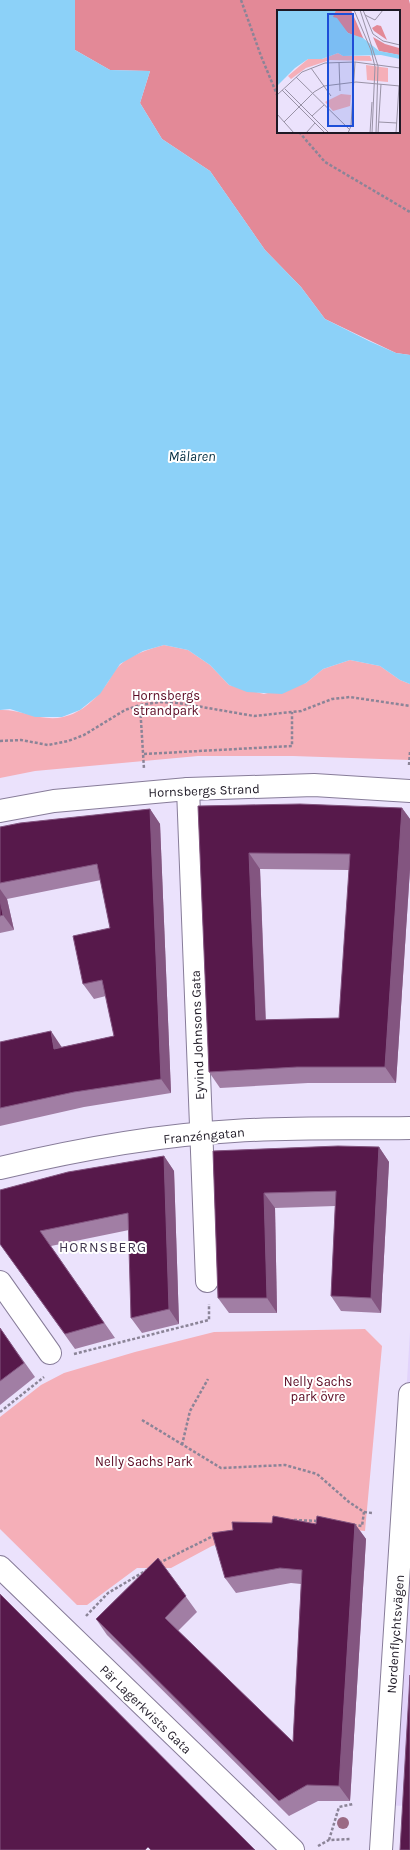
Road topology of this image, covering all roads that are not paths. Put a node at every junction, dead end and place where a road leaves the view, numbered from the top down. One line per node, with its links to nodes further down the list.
1 (188, 789): 2 (street, Hornsbergs Strand); 3 (street, Hornsbergs Strand); 5 (street, Eyvind Johnsons Gata)
2 (410, 791)
3 (0, 811)
4 (410, 1128): 5 (street, Franzéngatan)
5 (200, 1134): 6 (street, Franzéngatan); 7 (street, Eyvind Johnsons Gata)
6 (0, 1168)
7 (207, 1281)
8 (0, 1282): 9 (street)
9 (50, 1354)
10 (410, 1394): 13 (street, Nordenflychtsvägen)
11 (0, 1567): 12 (street, Pär Lagerkvists Gata)
12 (293, 1850)
13 (380, 1850)

